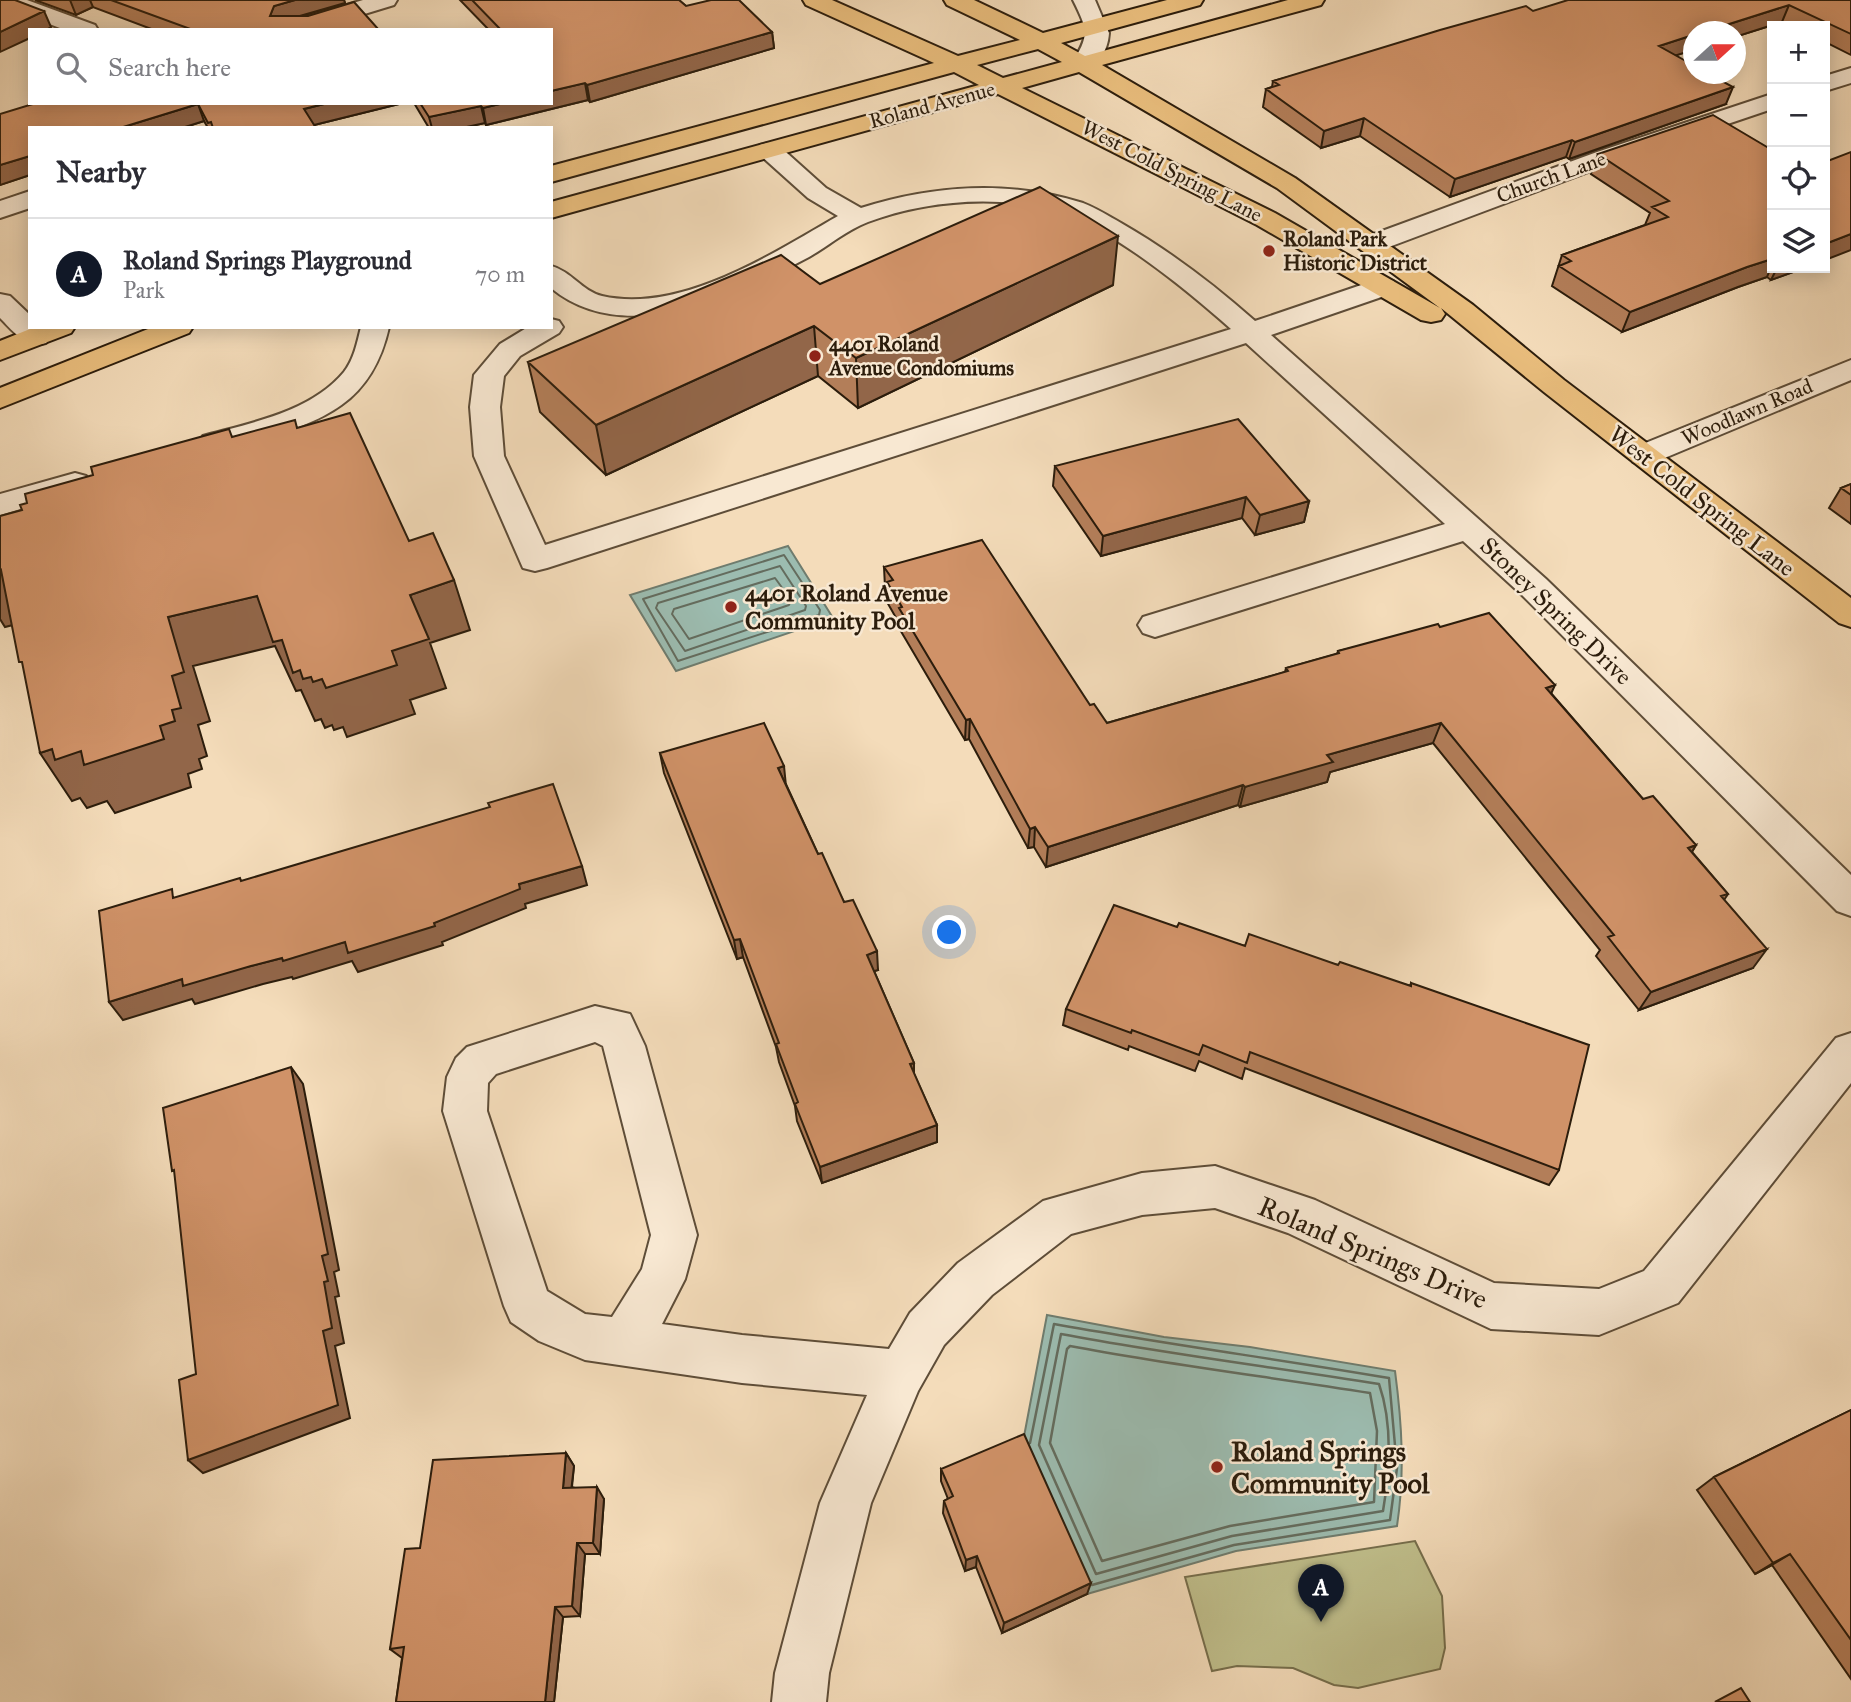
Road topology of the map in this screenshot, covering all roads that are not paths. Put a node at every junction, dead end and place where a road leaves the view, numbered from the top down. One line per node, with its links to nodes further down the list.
1 (6, 0): 9 (street)
2 (74, 0): 9 (street)
3 (386, 0): 12 (street)
4 (814, 0): 14 (main road, West Cold Spring Lane)
5 (955, 0): 13 (main road, West Cold Spring Lane)
6 (1084, 0): 10 (street)
7 (1192, 0): 10 (main road, Roland Avenue)
8 (1313, 0): 15 (main road, Roland Avenue)
9 (45, 14): 11 (street)
10 (1097, 25): 13 (main road, Roland Avenue); 15 (street)
11 (82, 28)
12 (295, 28)
13 (1040, 40): 14 (main road, Roland Avenue); 15 (main road, West Cold Spring Lane)
14 (954, 63): 18 (main road, West Cold Spring Lane); 21 (main road, Roland Avenue)
15 (1083, 64): 18 (main road, Roland Avenue); 26 (main road, West Cold Spring Lane)
16 (1851, 75): 17 (street)
17 (1830, 82)
18 (1000, 87): 20 (main road, Roland Avenue); 28 (main road, West Cold Spring Lane)
19 (1767, 103): 26 (street, Church Lane)
20 (769, 150): 23 (main road, Roland Avenue); 25 (street)
21 (553, 173)
22 (28, 200): 24 (street)
23 (553, 209)
24 (0, 210)
25 (858, 217): 30 (street, Stoney Spring Drive); 37 (street, Stoney Spring Drive)
26 (1372, 244): 40 (main road, West Cold Spring Lane)
27 (553, 275): 30 (street)
28 (1383, 286): 37 (street); 40 (main road, West Cold Spring Lane)
29 (0, 302): 31 (street)
30 (594, 303): 32 (street)
31 (28, 319)
32 (553, 325)
33 (174, 329): 41 (main road)
34 (375, 329): 42 (street)
35 (547, 329): 37 (street)
36 (49, 332): 38 (main road)
37 (1251, 332): 46 (street, Stoney Spring Drive)
38 (0, 351)
39 (1851, 369): 43 (street, Woodlawn Road)
40 (1554, 386): 43 (main road, West Cold Spring Lane)
41 (0, 399)
42 (184, 452)
43 (1644, 455): 47 (main road, West Cold Spring Lane)
44 (105, 475): 45 (street)
45 (0, 505)
46 (1469, 528): 48 (street); 49 (street, Stoney Spring Drive)
47 (1851, 615)
48 (1155, 625)
49 (1851, 900)
50 (1851, 1051): 52 (street, Roland Springs Drive)
51 (623, 1343): 51 (street); 52 (street)
52 (901, 1374): 53 (street, Roland Springs Drive)
53 (799, 1702)

